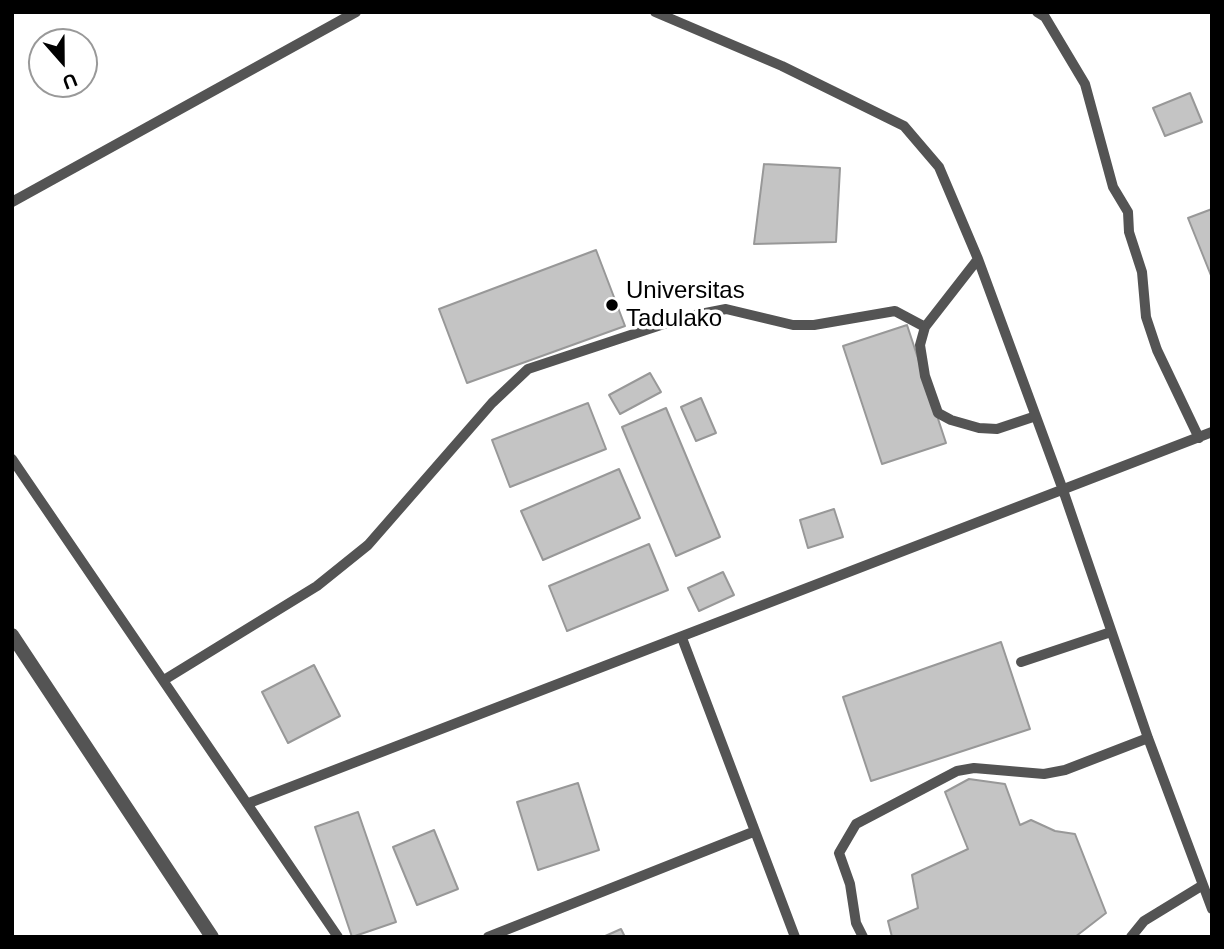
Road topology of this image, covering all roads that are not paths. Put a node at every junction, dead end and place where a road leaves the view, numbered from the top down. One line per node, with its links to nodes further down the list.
1 (356, 12): 4 (lane)
2 (655, 12): 5 (lane)
3 (1037, 12): 9 (lane)
4 (12, 202)
5 (978, 259): 6 (lane); 7 (lane)
6 (925, 327): 7 (lane); 16 (lane)
7 (1034, 417): 11 (lane)
8 (1212, 432): 9 (lane)
9 (1199, 438): 11 (lane)
10 (12, 459): 16 (lane)
11 (1063, 490): 12 (lane); 14 (lane)
12 (1111, 632): 15 (lane); 17 (lane)
13 (12, 635): 22 (street)
14 (681, 638): 18 (lane); 19 (lane)
15 (1021, 662)
16 (164, 680): 18 (lane)
17 (1148, 738): 20 (lane); 26 (lane)
18 (249, 803): 23 (lane)
19 (753, 832): 24 (lane); 25 (lane)
20 (1203, 885): 21 (lane); 27 (lane)
21 (1212, 909)
22 (212, 937)
23 (338, 937)
24 (488, 937)
25 (795, 937)
26 (863, 937)
27 (1131, 937)

